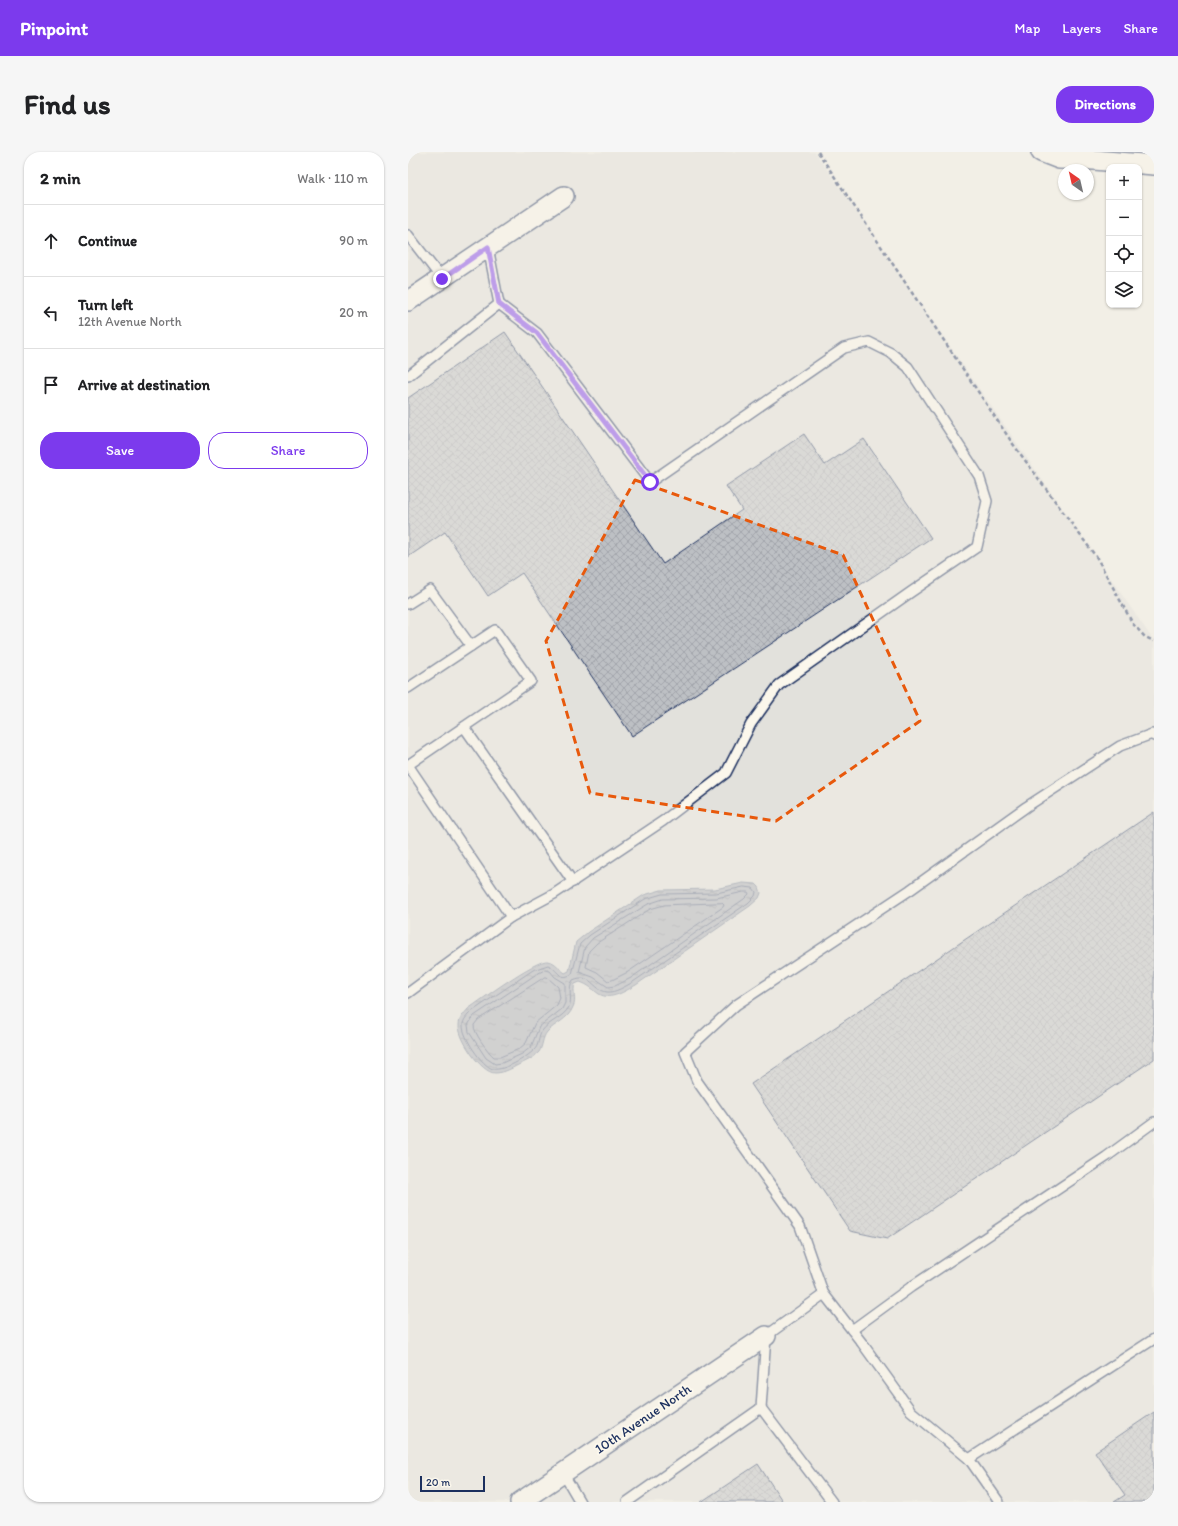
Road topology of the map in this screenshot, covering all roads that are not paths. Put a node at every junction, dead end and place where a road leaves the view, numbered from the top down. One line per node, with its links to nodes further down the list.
1 (1041, 152): 2 (street)
2 (1154, 165)
3 (564, 196): 5 (street)
4 (408, 235): 6 (lane)
5 (488, 247): 6 (street); 8 (lane)
6 (442, 279): 7 (street)
7 (408, 302)
8 (499, 304): 9 (lane); 16 (lane)
9 (408, 376)
10 (408, 604): 11 (lane)
11 (471, 646): 12 (lane); 13 (lane)
12 (408, 688)
13 (464, 727): 15 (lane); 16 (lane)
14 (1154, 736): 20 (lane)
15 (408, 765): 17 (lane)
16 (573, 882): 17 (lane)
17 (510, 917): 18 (lane)
18 (408, 993)
19 (1154, 1122): 21 (lane)
20 (824, 1295): 21 (lane); 22 (lane)
21 (852, 1330): 25 (lane)
22 (766, 1336): 24 (lane); 26 (street, 10th Avenue North)
23 (1154, 1339): 25 (lane)
24 (761, 1408): 29 (lane); 30 (lane)
25 (969, 1459): 31 (lane)
26 (563, 1473): 27 (street, 10th Avenue North); 28 (lane)
27 (520, 1502)
28 (580, 1502)
29 (627, 1502)
30 (832, 1502)
31 (999, 1502)

